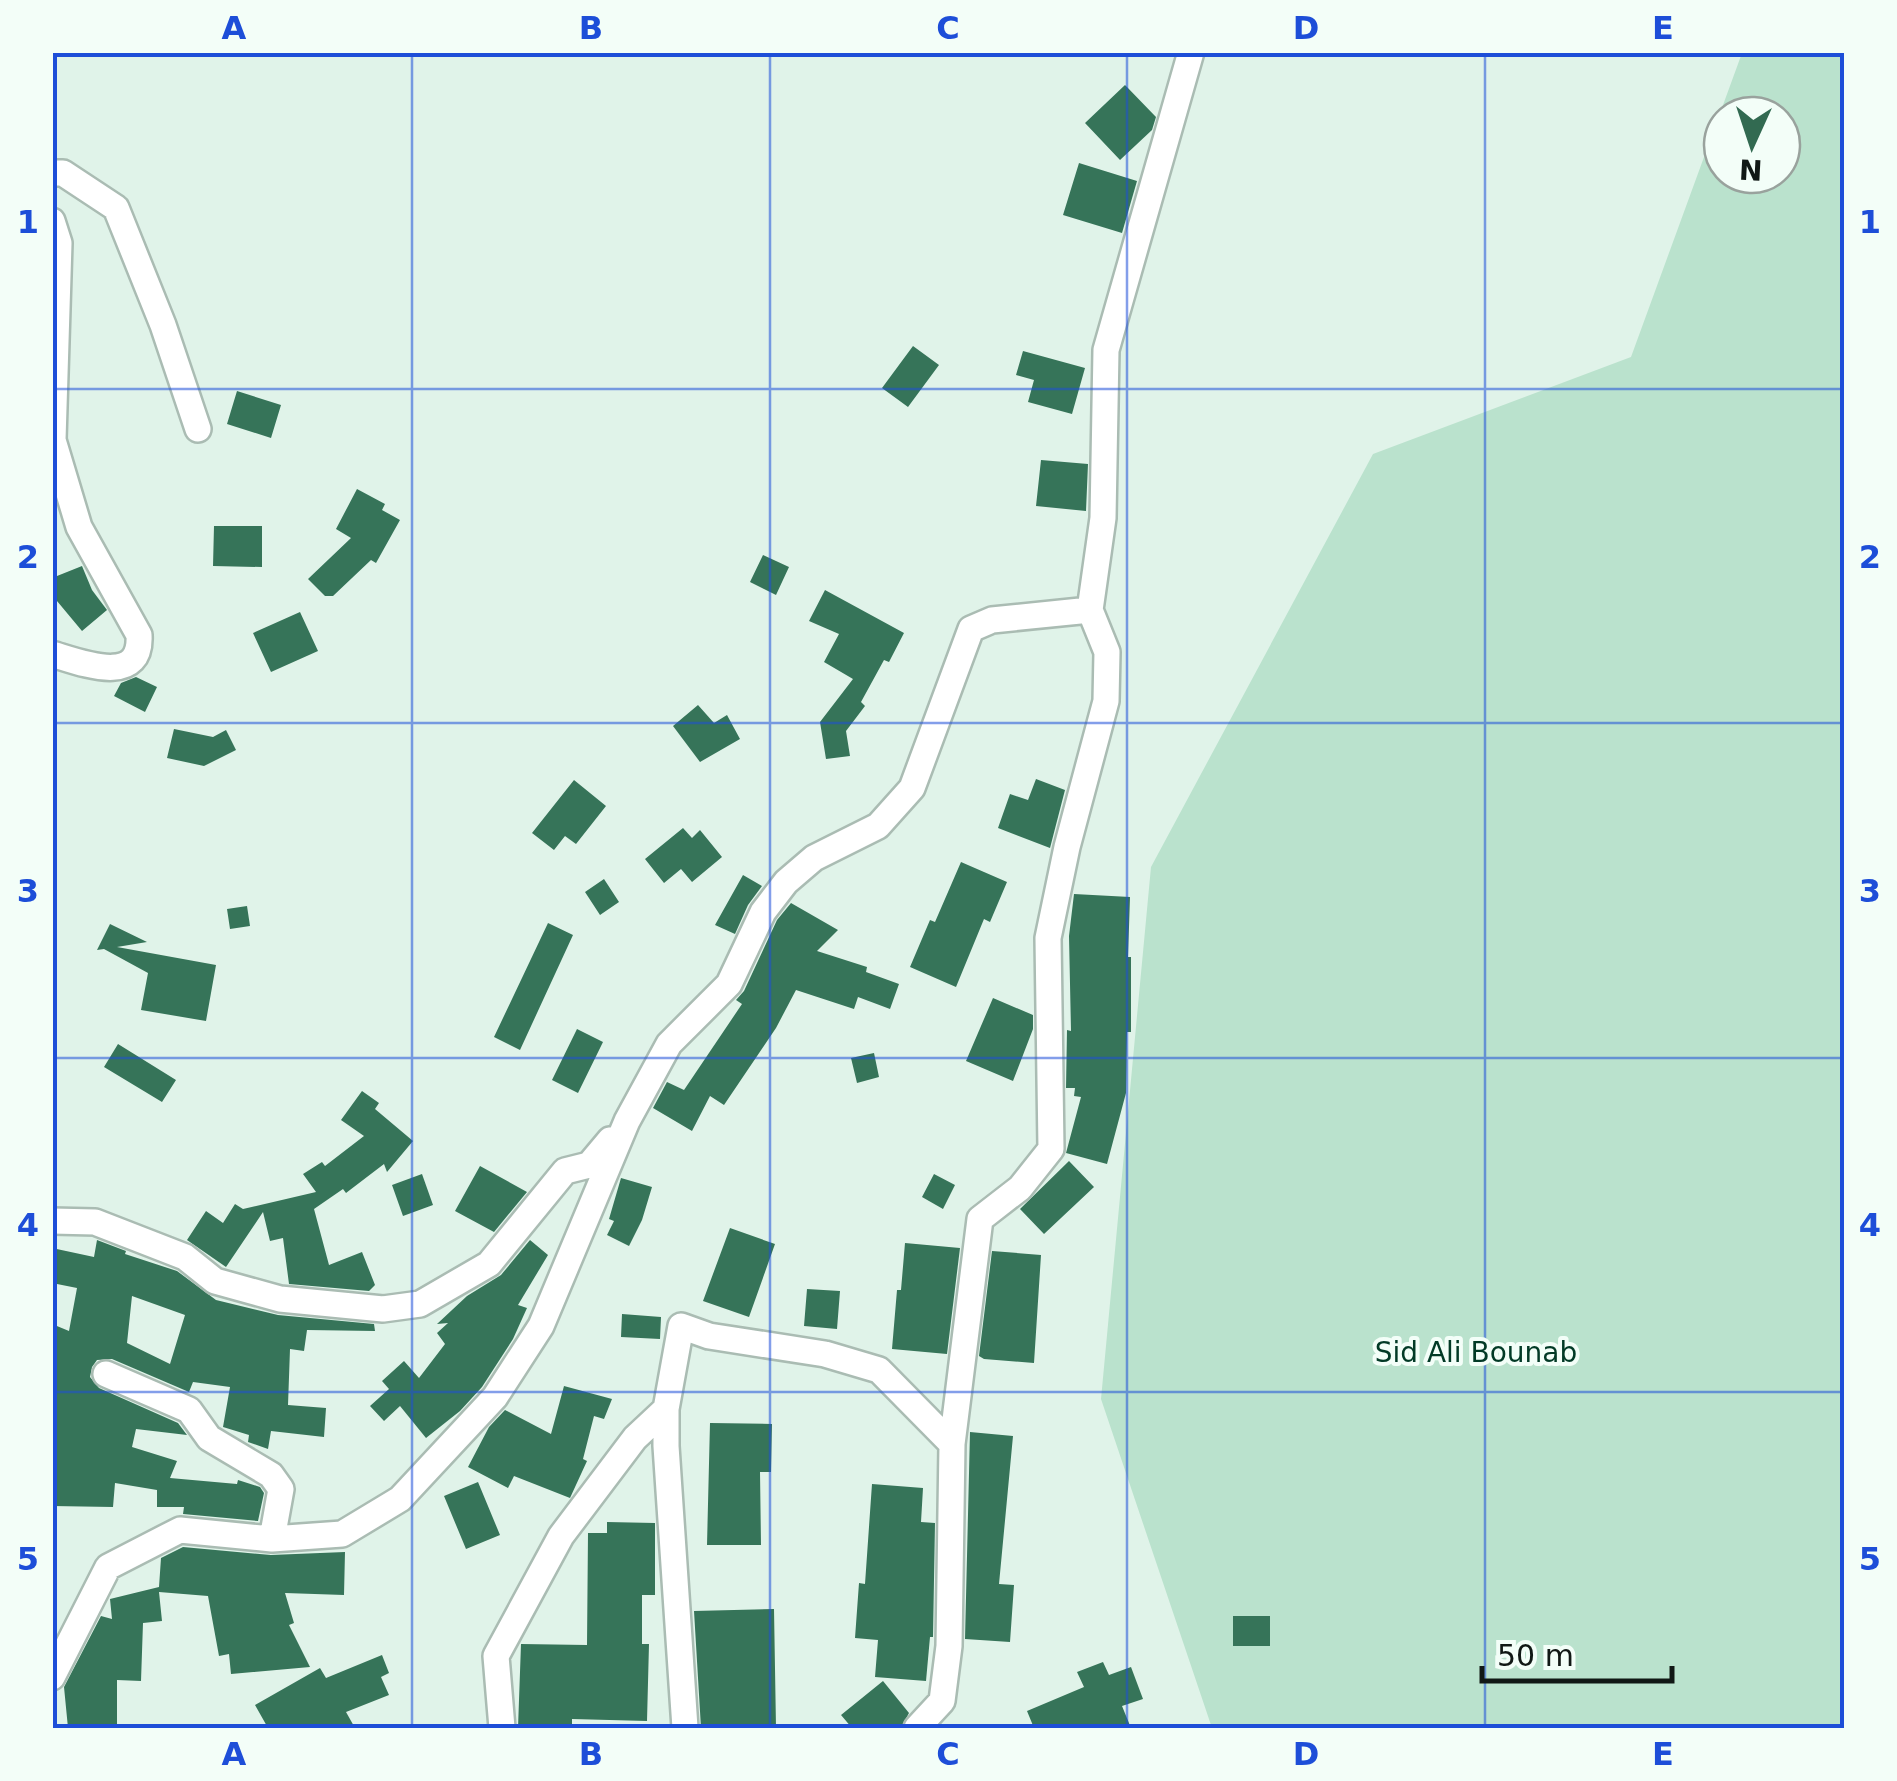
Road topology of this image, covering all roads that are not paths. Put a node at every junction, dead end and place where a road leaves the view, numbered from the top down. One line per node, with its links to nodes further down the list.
1 (1191, 52): 5 (street)
2 (52, 173): 4 (street)
3 (52, 220): 6 (street)
4 (198, 429)
5 (1090, 610): 7 (street); 11 (street)
6 (52, 654)
7 (627, 1121): 8 (street); 12 (street)
8 (52, 1221)
9 (106, 1374): 12 (street)
10 (666, 1409): 11 (street); 14 (street); 15 (street)
11 (952, 1444): 16 (street)
12 (272, 1539): 13 (street)
13 (52, 1677)
14 (502, 1728)
15 (684, 1728)
16 (917, 1728)

